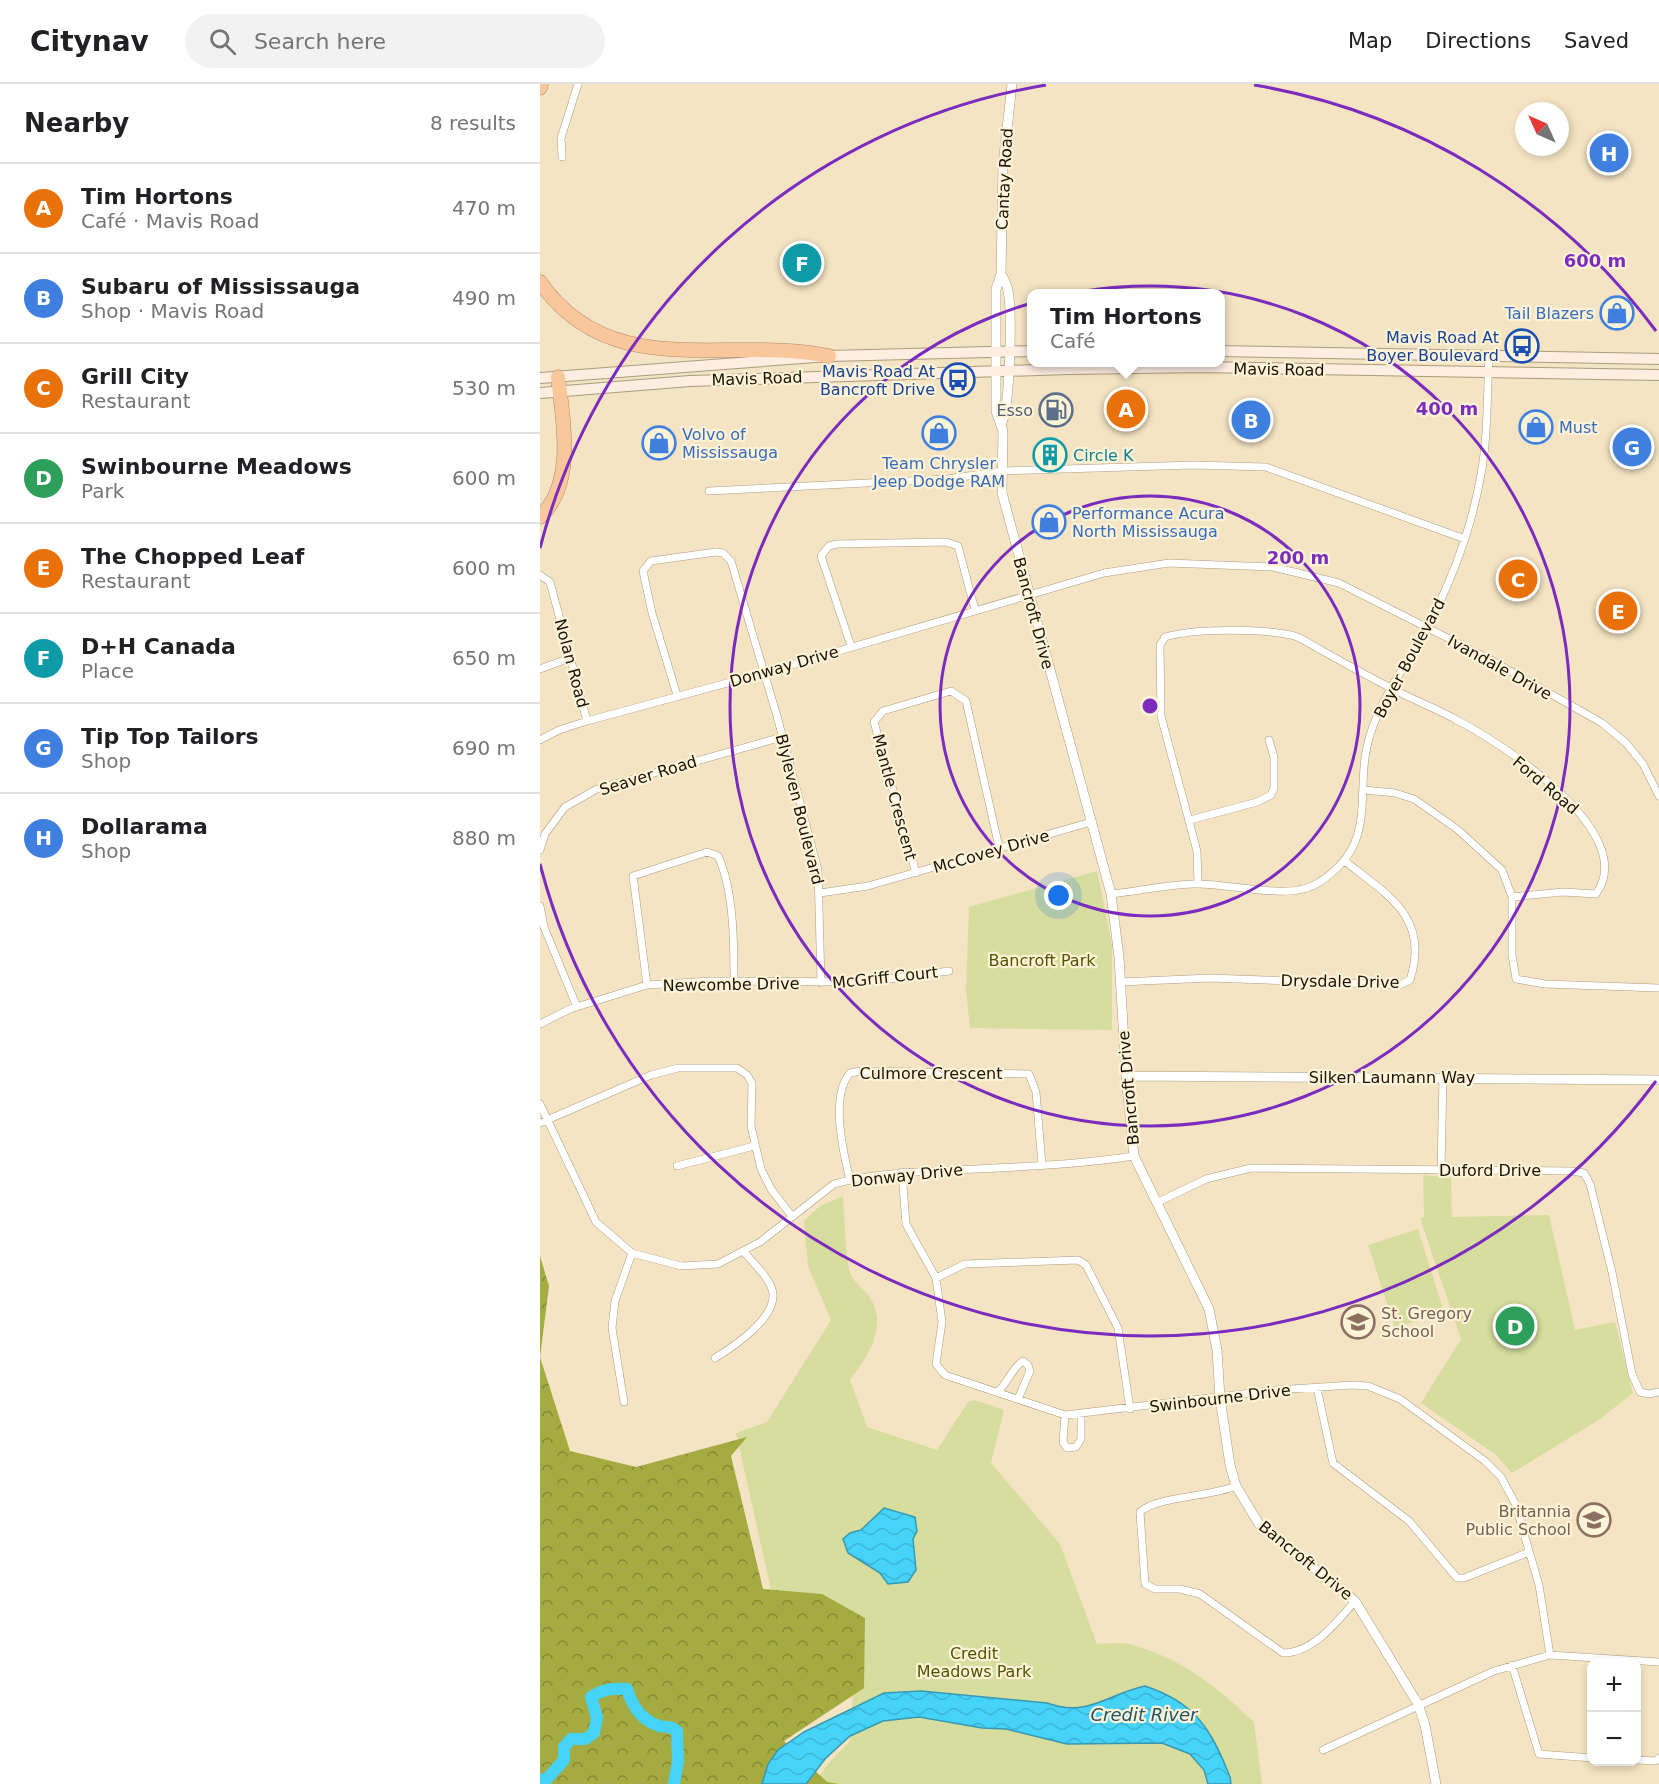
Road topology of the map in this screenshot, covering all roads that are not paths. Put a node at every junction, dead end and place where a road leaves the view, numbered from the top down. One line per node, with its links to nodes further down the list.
1 (541, 84): 4 (highway)
2 (578, 84): 5 (street)
3 (1012, 84): 6 (street, Cantay Road)
4 (540, 88)
5 (562, 158)
6 (1001, 274): 8 (street, Cantay Road); 9 (street, Cantay Road)
7 (540, 282): 12 (highway)
8 (1008, 350): 9 (main road, Mavis Road); 10 (main road, Mavis Road); 15 (street, Cantay Road)
9 (996, 351): 12 (main road, Mavis Road); 16 (street, Cantay Road)
10 (1027, 351)
11 (1225, 351): 13 (main road, Mavis Road)
12 (829, 356): 20 (main road, Mavis Road)
13 (1489, 356): 14 (main road, Mavis Road); 17 (street, Boyer Boulevard)
14 (1659, 359)
15 (1009, 370): 16 (main road, Mavis Road); 17 (main road, Mavis Road); 22 (street, Bancroft Drive)
16 (996, 371): 20 (main road, Mavis Road); 22 (street, Bancroft Drive)
17 (1488, 372): 18 (main road, Mavis Road); 26 (street, Boyer Boulevard)
18 (1659, 375)
19 (540, 378): 20 (main road, Mavis Road)
20 (559, 384): 21 (main road, Mavis Road); 25 (highway)
21 (540, 393)
22 (1002, 422): 23 (street, Bancroft Drive)
23 (1002, 471): 24 (street); 26 (street); 28 (street, Bancroft Drive)
24 (709, 491)
25 (540, 518)
26 (1465, 538): 30 (street, Boyer Boulevard)
27 (540, 575): 32 (street, Nolan Road)
28 (1029, 594): 29 (street, Donway Drive); 30 (street, Ivandale Drive); 44 (street, Bancroft Drive)
29 (975, 610): 31 (street, Donway Drive); 31 (street)
30 (1427, 627): 35 (street, Boyer Boulevard); 42 (street, Ivandale Drive)
31 (851, 646): 34 (street, Donway Drive)
32 (570, 658): 33 (street); 37 (street, Nolan Road)
33 (540, 669)
34 (764, 673): 36 (street, Donway Drive); 36 (street, Blyleven Boulevard); 38 (street, Blyleven Boulevard)
35 (1391, 688): 41 (street, Boyer Boulevard); 43 (street); 52 (street, Ford Road)
36 (677, 695): 37 (street, Donway Drive)
37 (587, 721): 39 (street, Donway Drive)
38 (782, 737): 46 (street, Seaver Road); 50 (street, Blyleven Boulevard)
39 (540, 740)
40 (1269, 740): 43 (street)
41 (1364, 790): 47 (street, Boyer Boulevard); 52 (street)
42 (1659, 796)
43 (1190, 820): 49 (street)
44 (1090, 822): 45 (street, McCovey Drive); 51 (street, Bancroft Drive)
45 (999, 848): 48 (street, McCovey Drive); 48 (street, Mantle Crescent)
46 (540, 850)
47 (1346, 862): 49 (street); 56 (street, Drysdale Drive)
48 (916, 873): 50 (street, McCovey Drive)
49 (1198, 884): 51 (street)
50 (820, 893): 57 (street, Blyleven Boulevard)
51 (1111, 894): 56 (street, Bancroft Drive)
52 (1512, 897): 59 (street)
53 (540, 906): 60 (street)
54 (949, 971): 57 (street, McGriff Court)
55 (734, 981): 57 (street, Newcombe Drive); 58 (street, Newcombe Drive); 58 (street)
56 (1121, 982): 62 (street, Bancroft Drive)
57 (821, 983)
58 (647, 986): 60 (street, Newcombe Drive)
59 (1659, 988)
60 (577, 1007): 61 (street, Newcombe Drive)
61 (540, 1024)
62 (1126, 1076): 63 (street, Silken Laumann Way); 68 (street, Bancroft Drive)
63 (1443, 1076): 64 (street, Silken Laumann Way); 71 (street)
64 (1659, 1080)
65 (540, 1104): 66 (street, Donway Drive)
66 (543, 1121): 67 (street); 77 (street, Donway Drive)
67 (754, 1146): 70 (street); 75 (street)
68 (1134, 1156): 69 (street, Donway Drive); 74 (street, Bancroft Drive)
69 (1042, 1165): 72 (street, Donway Drive); 73 (street, Culmore Crescent)
70 (677, 1166)
71 (1442, 1170): 74 (street, Duford Drive); 82 (street, Duford Drive)
72 (902, 1172): 73 (street, Donway Drive); 78 (street, Swinbourne Drive)
73 (850, 1180): 75 (street, Donway Drive)
74 (1156, 1203): 83 (street, Bancroft Drive)
75 (791, 1215): 76 (street, Donway Drive)
76 (744, 1252): 77 (street, Donway Drive); 79 (street)
77 (632, 1253): 85 (street)
78 (936, 1278): 81 (street, Swinbourne Drive); 86 (street)
79 (715, 1358)
80 (1317, 1388): 83 (street, Swinbourne Drive); 90 (street, Swinbourne Drive); 90 (street)
81 (998, 1392): 84 (street, Swinbourne Drive); 84 (street)
82 (1659, 1392)
83 (1220, 1398): 86 (street, Swinbourne Drive); 89 (street, Bancroft Drive)
84 (1018, 1399): 88 (street, Swinbourne Drive)
85 (624, 1402)
86 (1130, 1409): 87 (street, Swinbourne Drive)
87 (1081, 1414): 88 (street, Swinbourne Drive); 88 (street)
88 (1065, 1415)
89 (1236, 1486): 91 (street, Bancroft Drive); 91 (street)
90 (1529, 1552): 92 (street, Swinbourne Drive)
91 (1355, 1601): 95 (street, Bancroft Drive)
92 (1550, 1654): 93 (street); 94 (street)
93 (1659, 1662)
94 (1512, 1665): 95 (street); 97 (street)
95 (1418, 1704): 96 (street); 100 (street, Bancroft Drive)
96 (1323, 1750)
97 (1587, 1758)
98 (1659, 1758): 99 (street)
99 (1641, 1760)
100 (1436, 1784)

